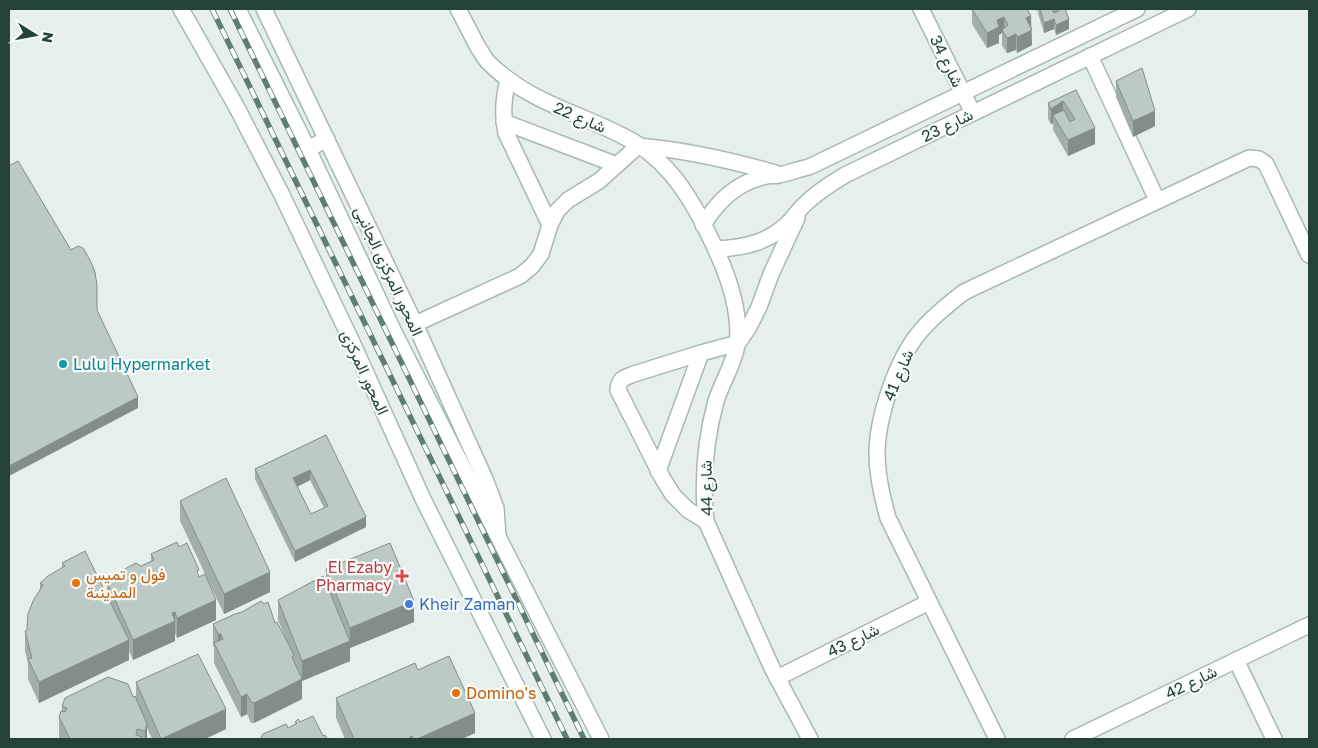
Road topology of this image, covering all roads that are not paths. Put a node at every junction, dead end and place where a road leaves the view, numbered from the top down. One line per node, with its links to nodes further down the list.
1 (181, 9): 36 (street, المحور المركزى)
2 (238, 9): 17 (street)
3 (264, 9): 15 (street, المحور المركزى الجانبى)
4 (458, 9): 11 (street, شارع 22)
5 (921, 9): 12 (street, شارع 34)
6 (1138, 9): 8 (street, شارع 23)
7 (1188, 9): 9 (street, شارع 23)
8 (1056, 48): 10 (street); 12 (street, شارع 23)
9 (1090, 56): 10 (street, شارع 23); 20 (street)
10 (1066, 68): 13 (street, شارع 23)
11 (508, 80): 14 (street); 16 (street, شارع 22)
12 (963, 93): 13 (street, شارع 34); 19 (street, شارع 23)
13 (973, 113): 21 (street, شارع 23)
14 (504, 122): 18 (street); 23 (street)
15 (327, 139): 17 (street); 26 (street, المحور المركزى الجانبى)
16 (638, 146): 18 (street); 19 (street); 22 (street, شارع 22)
17 (308, 149): 31 (street)
18 (617, 165): 23 (street)
19 (779, 175): 22 (street, شارع 23)
20 (1157, 200): 25 (street, شارع 41); 32 (street, شارع 41)
21 (803, 205): 24 (street, شارع 23); 27 (street)
22 (703, 224): 24 (street, شارع 44)
23 (550, 225): 26 (street)
24 (716, 248): 27 (street, شارع 44)
25 (1309, 255)
26 (415, 324): 31 (street, المحور المركزى الجانبى)
27 (738, 343): 28 (street); 30 (street, شارع 44)
28 (700, 353): 29 (street); 29 (street)
29 (658, 471): 30 (street)
30 (706, 521): 35 (street, شارع 44)
31 (498, 539): 37 (street)
32 (929, 602): 35 (street, شارع 43); 39 (street, شارع 41)
33 (1309, 625): 34 (street, شارع 42)
34 (1236, 660): 40 (street, شارع 42); 41 (street)
35 (777, 678): 38 (street, شارع 44)
36 (543, 739)
37 (601, 739)
38 (810, 739)
39 (996, 739)
40 (1073, 739)
41 (1274, 739)

